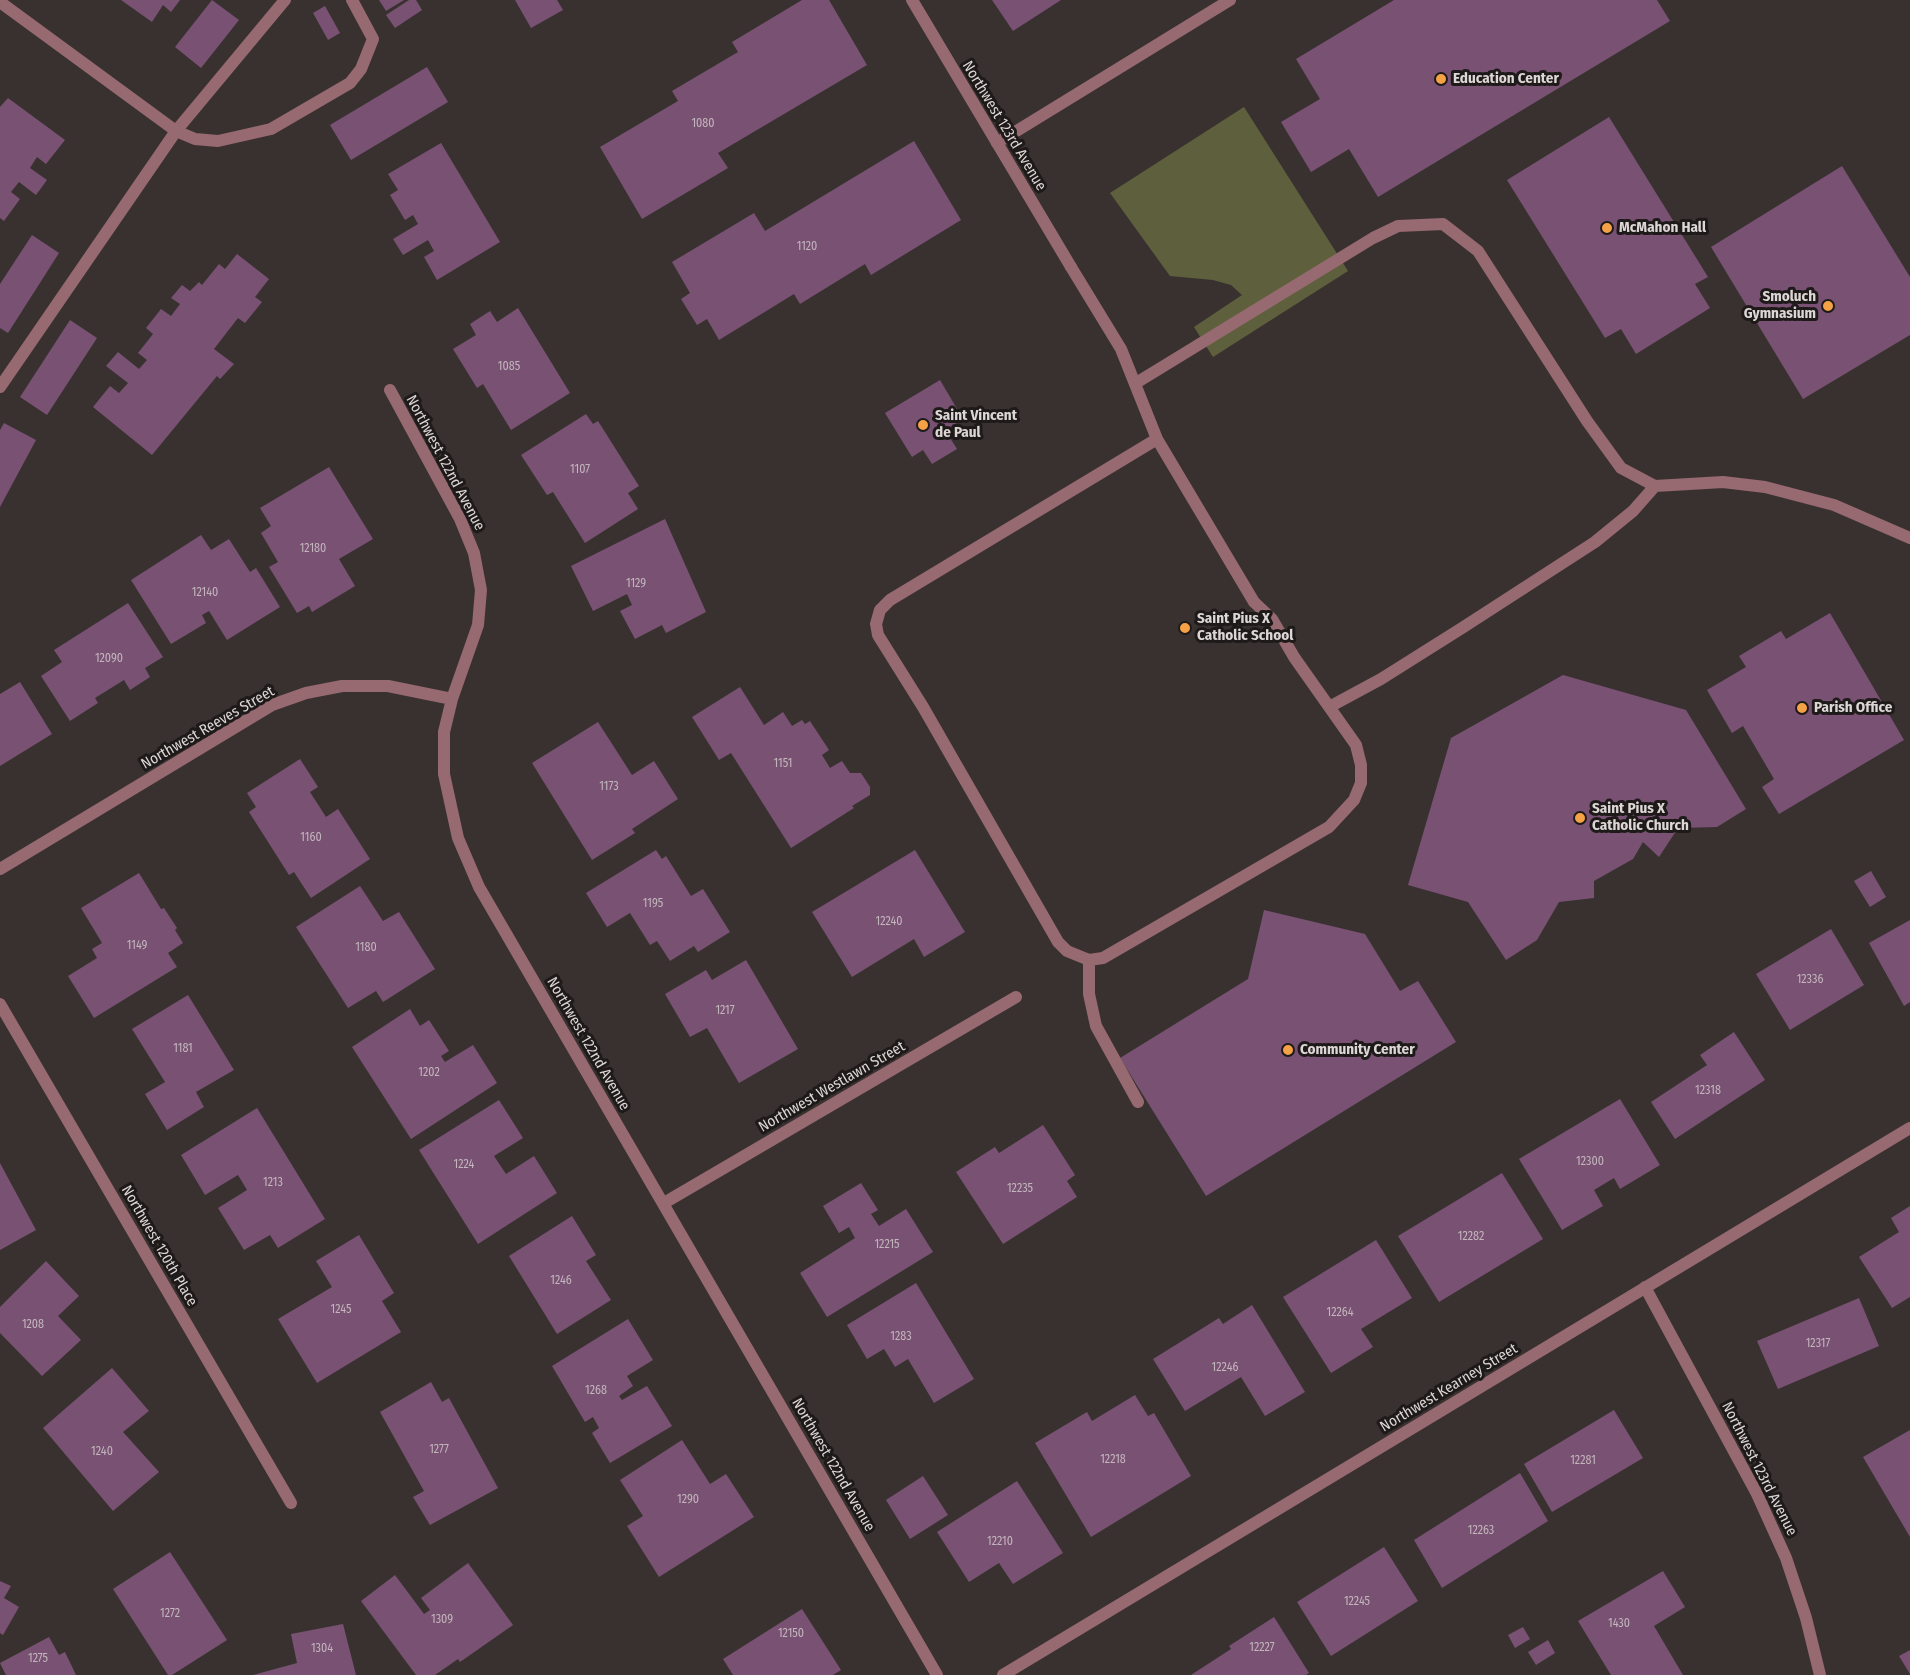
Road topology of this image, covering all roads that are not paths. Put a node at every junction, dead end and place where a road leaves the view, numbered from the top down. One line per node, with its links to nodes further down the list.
1 (285, 0): 6 (street)
2 (352, 0): 6 (street)
3 (912, 0): 7 (street, Northwest 123rd Avenue)
4 (1230, 0): 7 (street)
5 (0, 3): 6 (street)
6 (176, 131): 9 (street)
7 (997, 143): 8 (street, Northwest 123rd Avenue)
8 (1136, 383): 11 (street, Northwest 123rd Avenue); 12 (street)
9 (0, 387)
10 (390, 390): 14 (street, Northwest 122nd Avenue)
11 (1157, 439): 15 (street, Northwest 123rd Avenue); 17 (street)
12 (1655, 486): 13 (street); 15 (street)
13 (1910, 538)
14 (452, 699): 16 (street, Northwest Reeves Street); 22 (street, Northwest 122nd Avenue)
15 (1331, 706): 17 (street, Northwest 123rd Avenue)
16 (0, 868)
17 (1089, 960): 20 (street)
18 (1016, 997): 22 (street, Northwest Westlawn Street)
19 (0, 1004): 24 (street, Northwest 120th Place)
20 (1138, 1102)
21 (1910, 1128): 23 (street, Northwest Kearney Street)
22 (664, 1203): 25 (street, Northwest 122nd Avenue)
23 (1646, 1287): 26 (street, Northwest Kearney Street); 27 (street, Northwest 123rd Avenue)
24 (291, 1503)
25 (938, 1675)
26 (1003, 1675)
27 (1820, 1675)

